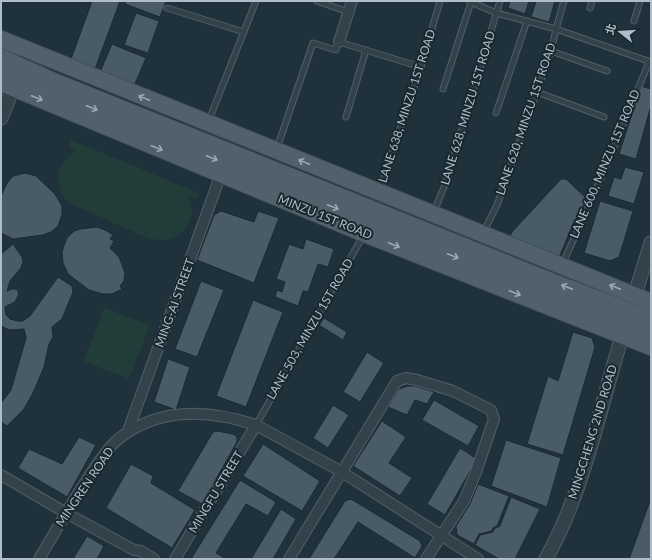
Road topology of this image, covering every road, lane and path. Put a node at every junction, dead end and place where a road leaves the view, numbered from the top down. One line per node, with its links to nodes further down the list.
1 (256, 1): 17 (lane)
2 (317, 1): 12 (lane)
3 (352, 1): 12 (street)
4 (440, 1): 25 (lane, LANE 638, MINZU 1ST ROAD)
5 (470, 1): 13 (lane); 29 (lane)
6 (500, 1): 13 (lane, LANE 628, MINZU 1ST ROAD)
7 (564, 1): 16 (lane, LANE 620, MINZU 1ST ROAD)
8 (592, 1): 11 (lane)
9 (640, 1): 15 (lane)
10 (167, 8): 17 (lane)
11 (590, 8)
12 (348, 12): 19 (street)
13 (496, 13): 14 (lane); 40 (lane, LANE 628, MINZU 1ST ROAD)
14 (527, 21): 16 (lane); 31 (lane)
15 (634, 21)
16 (556, 29): 22 (lane, LANE 620, MINZU 1ST ROAD); 24 (lane)
17 (244, 32): 35 (lane)
18 (1, 39): 21 (main road)
19 (339, 42): 20 (lane); 36 (lane)
20 (366, 50): 25 (lane); 32 (lane)
21 (28, 51): 28 (street); 35 (main road, one-way to 21)
22 (551, 51): 27 (lane); 30 (lane, LANE 620, MINZU 1ST ROAD)
23 (1, 57): 28 (main road, MINZU 1ST ROAD)
24 (650, 62): 45 (lane, LANE 600, MINZU 1ST ROAD)
25 (421, 67): 38 (lane, LANE 638, MINZU 1ST ROAD)
26 (1, 70): 28 (main road, MINZU 1ST ROAD)
27 (607, 71)
28 (13, 79): 34 (street); 37 (main road, MINZU 1ST ROAD, one-way to 37); 39 (main road, MINZU 1ST ROAD); 44 (main road, MINZU 1ST ROAD, one-way to 44)
29 (443, 89)
30 (537, 92): 33 (lane); 42 (lane, LANE 620, MINZU 1ST ROAD)
31 (496, 113)
32 (346, 116)
33 (604, 117)
34 (1, 118)
35 (208, 123): 36 (main road)
36 (276, 151): 38 (main road, one-way to 36)
37 (220, 174): 41 (main road, MINZU 1ST ROAD); 53 (street, MING-AI STREET)
38 (379, 192): 39 (lane, LANE 638, MINZU 1ST ROAD); 40 (main road)
39 (373, 210): 44 (main road, MINZU 1ST ROAD)
40 (433, 214): 42 (main road)
41 (365, 234): 44 (main road, MINZU 1ST ROAD, one-way to 44); 52 (lane, LANE 503, MINZU 1ST ROAD)
42 (488, 236): 44 (main road); 45 (main road)
43 (651, 243): 46 (street, MINGCHENG 2ND ROAD)
44 (480, 266): 49 (main road, MINZU 1ST ROAD)
45 (562, 266): 46 (main road, one-way to 45)
46 (635, 295): 47 (main road); 49 (street, MINGCHENG 2ND ROAD)
47 (651, 302)
48 (651, 319): 49 (main road, MINZU 1ST ROAD)
49 (626, 323): 50 (main road, MINZU 1ST ROAD); 51 (main road, MINZU 1ST ROAD); 66 (street, MINGCHENG 2ND ROAD)
50 (651, 334)
51 (651, 347)
52 (256, 425): 53 (street, MINGREN ROAD); 54 (street, MINGREN ROAD); 62 (street, MINGFU STREET)
53 (128, 432): 56 (street, MINGREN ROAD)
54 (342, 472): 57 (street, MINGREN ROAD); 57 (street); 63 (street)
55 (1, 475): 56 (street)
56 (66, 513): 58 (street); 59 (street, MINGREN ROAD)
57 (441, 536): 64 (street); 65 (street, MINGREN ROAD)
58 (134, 550): 60 (street); 61 (street)
59 (39, 559)
60 (142, 559)
61 (154, 559)
62 (175, 559)
63 (289, 559)
64 (426, 559)
65 (478, 559)
66 (546, 559)

